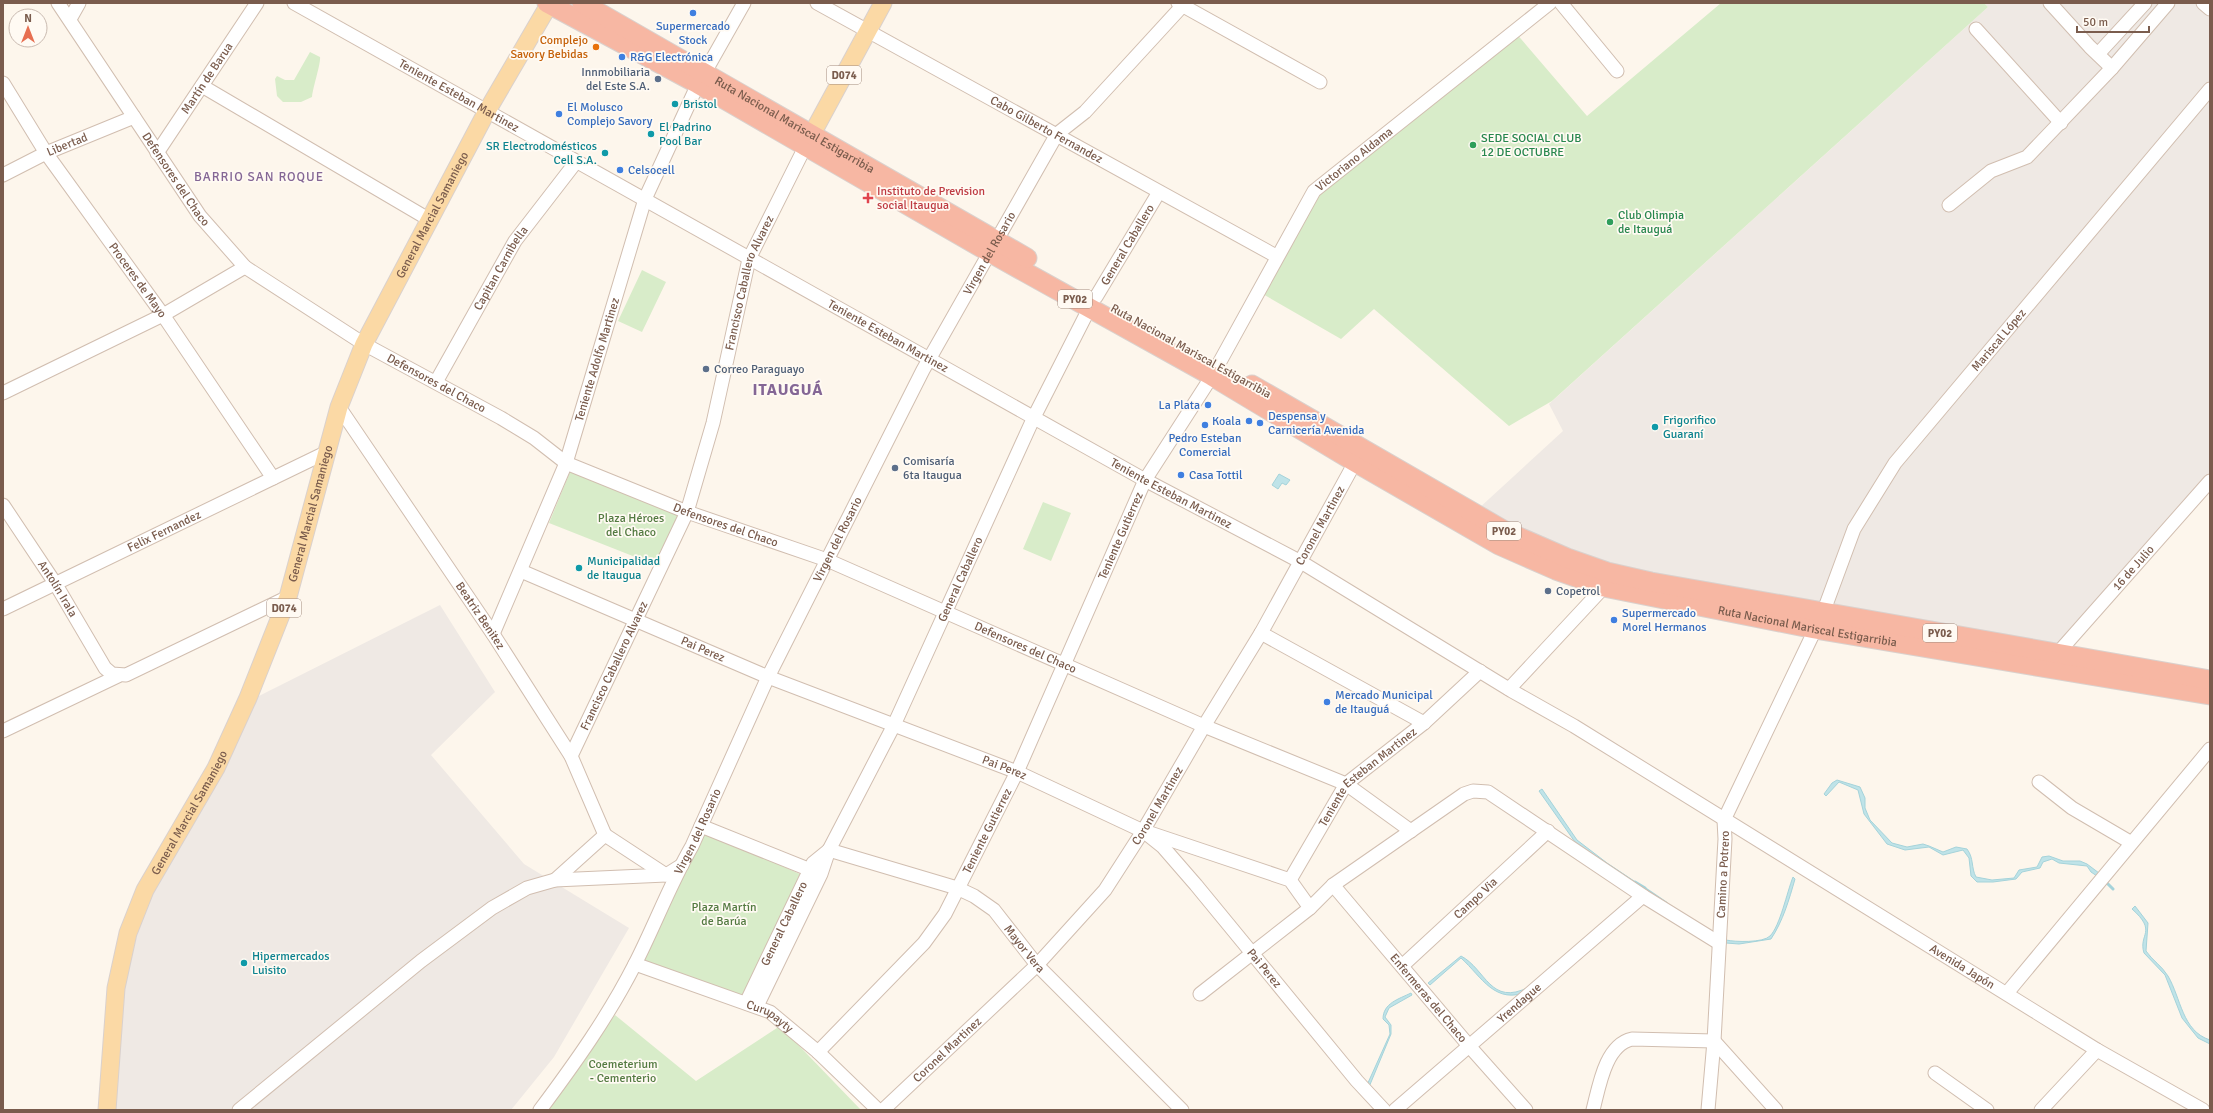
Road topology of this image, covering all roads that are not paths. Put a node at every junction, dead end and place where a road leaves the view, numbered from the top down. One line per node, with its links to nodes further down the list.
1 (58, 3): 18 (street, Defensores del Chaco)
2 (79, 3): 18 (street)
3 (257, 3): 27 (street, Martín de Barua)
4 (294, 3): 29 (street, Teniente Esteban Martinez)
5 (549, 3): 24 (highway, Ruta Nacional Mariscal Estigarribia / PY02); 29 (main road, General Marcial Samaniego / D074)
6 (582, 3): 24 (highway, Ruta Nacional Mariscal Estigarribia / PY02)
7 (744, 3): 24 (street, Teniente Adolfo Martinez)
8 (817, 3): 20 (street, Cabo Gilberto Fernandez)
9 (883, 3): 20 (main road, D074)
10 (1550, 3): 43 (street, Victoriano Aldama)
11 (1561, 3): 23 (street)
12 (2050, 3): 21 (street)
13 (2145, 3): 21 (street)
14 (2168, 3): 22 (street)
15 (2203, 3): 17 (street)
16 (1182, 4): 25 (street); 32 (street, Virgen del Rosario)
17 (2210, 8)
18 (70, 20): 30 (street, Defensores del Chaco)
19 (1976, 29): 31 (street)
20 (869, 30): 32 (street, Cabo Gilberto Fernandez); 33 (main road, D074)
21 (2098, 54): 22 (street)
22 (2112, 68): 31 (street)
23 (1616, 72)
24 (701, 78): 33 (highway, Ruta Nacional Mariscal Estigarribia / PY02); 39 (street, Teniente Adolfo Martinez)
25 (1320, 82)
26 (3, 83): 34 (street, Proceres de Mayo)
27 (202, 86): 35 (street, Martín de Barua); 41 (street)
28 (2210, 89): 72 (street, Mariscal López)
29 (487, 111): 36 (street, Teniente Esteban Martinez); 41 (main road, General Marcial Samaniego / D074)
30 (134, 117): 34 (street, Libertad); 35 (street, Defensores del Chaco)
31 (2061, 123): 40 (street)
32 (1057, 134): 38 (street, Cabo Gilberto Fernandez); 42 (street, Virgen del Rosario)
33 (808, 141): 42 (highway, Ruta Nacional Mariscal Estigarribia / PY02); 44 (street, Francisco Caballero Alvarez)
34 (46, 153): 37 (street, Libertad); 47 (street, Proceres de Mayo)
35 (157, 153): 45 (street, Defensores del Chaco)
36 (576, 162): 39 (street, Teniente Esteban Martinez); 51 (street, Capitan Carnibella)
37 (3, 175)
38 (1159, 192): 43 (street, Cabo Gilberto Fernandez); 46 (street, General Caballero)
39 (645, 199): 44 (street, Teniente Esteban Martinez); 57 (street, Teniente Adolfo Martinez)
40 (1948, 205)
41 (430, 220): 48 (main road, General Marcial Samaniego / D074)
42 (992, 246): 46 (highway, Ruta Nacional Mariscal Estigarribia / PY02); 49 (street, Virgen del Rosario)
43 (1276, 256): 50 (street, Victoriano Aldama)
44 (749, 259): 49 (street, Teniente Esteban Martinez); 62 (street, Francisco Caballero Alvarez)
45 (245, 267): 47 (street); 48 (street, Defensores del Chaco)
46 (1093, 302): 50 (highway, Ruta Nacional Mariscal Estigarribia / PY02); 54 (street, General Caballero)
47 (163, 315): 52 (street); 58 (street, Proceres de Mayo)
48 (364, 344): 51 (street, Defensores del Chaco); 53 (main road, General Marcial Samaniego / D074)
49 (930, 358): 54 (street, Teniente Esteban Martinez); 63 (street, Virgen del Rosario)
50 (1215, 371): 56 (highway, Ruta Nacional Mariscal Estigarribia / PY02); 59 (street, Teniente Gutierrez)
51 (436, 382): 57 (street, Defensores del Chaco)
52 (3, 393)
53 (338, 407): 55 (main road, General Marcial Samaniego / D074); 74 (street, Beatriz Benitez)
54 (1034, 417): 59 (street, Teniente Esteban Martinez); 70 (street, General Caballero)
55 (325, 453): 58 (street, Felix Fernandez); 68 (main road, General Marcial Samaniego / D074)
56 (1359, 455): 64 (street, Coronel Martinez); 67 (highway, Ruta Nacional Mariscal Estigarribia / PY02); 72 (highway, Ruta Nacional Mariscal Estigarribia / PY02)
57 (566, 463): 62 (street, Defensores del Chaco); 65 (street, Teniente Adolfo Martinez)
58 (273, 478): 66 (street, Felix Fernandez)
59 (1145, 480): 64 (street, Teniente Esteban Martinez); 76 (street, Teniente Gutierrez)
60 (2210, 481): 75 (street, 16 de Julio)
61 (3, 504): 66 (street, Antolín Irala)
62 (687, 512): 63 (street, Defensores del Chaco); 71 (street, Francisco Caballero Alvarez)
63 (827, 560): 70 (street, Defensores del Chaco); 79 (street, Virgen del Rosario)
64 (1300, 562): 73 (street, Coronel Martinez); 77 (street, Teniente Esteban Martinez)
65 (521, 571): 71 (street, Pai Perez); 74 (street, Teniente Adolfo Martinez)
66 (55, 584): 69 (street, Felix Fernandez); 78 (street, Antolín Irala)
67 (1604, 588): 72 (highway, Ruta Nacional Mariscal Estigarribia / PY02); 81 (street)
68 (288, 597): 78 (street); 122 (main road, General Marcial Samaniego / D074)
69 (3, 609)
70 (946, 612): 76 (street, Defensores del Chaco); 84 (street, General Caballero)
71 (636, 619): 79 (street, Pai Perez); 88 (street, Francisco Caballero Alvarez)
72 (1819, 621): 75 (highway, Ruta Nacional Mariscal Estigarribia / PY02); 82 (highway, Ruta Nacional Mariscal Estigarribia / PY02); 92 (street, Camino a Potrero)
73 (1261, 633): 83 (street); 85 (street, Coronel Martinez)
74 (493, 634): 88 (street, Beatriz Benitez)
75 (2057, 654): 80 (highway, Ruta Nacional Mariscal Estigarribia / PY02)
76 (1064, 665): 85 (street, Defensores del Chaco); 89 (street, Teniente Gutierrez)
77 (1480, 671): 81 (street, Teniente Esteban Martinez); 83 (street, Teniente Esteban Martinez)
78 (115, 675): 86 (street)
79 (768, 677): 84 (street, Pai Perez); 93 (street, Virgen del Rosario)
80 (2210, 680)
81 (1509, 689): 92 (street, Teniente Esteban Martinez)
82 (2210, 695)
83 (1424, 723): 91 (street, Teniente Esteban Martinez)
84 (894, 725): 89 (street, Pai Perez); 99 (street, General Caballero)
85 (1204, 726): 91 (street, Defensores del Chaco); 94 (street, Coronel Martinez)
86 (3, 731)
87 (2210, 749): 98 (street)
88 (571, 756): 97 (street, Beatriz Benitez)
89 (1017, 772): 94 (street, Pai Perez); 106 (street, Teniente Gutierrez)
90 (2039, 782): 98 (street)
91 (1346, 784): 95 (street, Defensores del Chaco); 104 (street, Teniente Esteban Martinez)
92 (1724, 820): 109 (street, Camino a Potrero); 114 (street, Avenida Japón)
93 (702, 822): 100 (street, Virgen del Rosario); 101 (street)
94 (1143, 830): 104 (street); 110 (street, Pai Perez); 112 (street, Coronel Martinez)
95 (1411, 831): 96 (street); 105 (street)
96 (1548, 831): 107 (street); 113 (street, Campo Via)
97 (605, 835): 102 (street); 103 (street)
98 (2130, 842): 114 (street)
99 (829, 850): 101 (street, General Caballero); 106 (street, Mayor Vera)
100 (682, 864): 102 (street); 111 (street, Virgen del Rosario)
101 (817, 868): 116 (street, General Caballero)
102 (666, 875): 103 (street)
103 (555, 880): 123 (street)
104 (1290, 880): 108 (street)
105 (1333, 885): 108 (street); 113 (street, Enfermeras del Chaco)
106 (957, 888): 112 (street, Mayor Vera); 120 (street, Teniente Gutierrez)
107 (1643, 896): 109 (street); 118 (street, Yrendague)
108 (1310, 908): 110 (street)
109 (1719, 943): 117 (street, Camino a Potrero)
110 (1252, 954): 115 (street); 128 (street, Pai Perez)
111 (635, 964): 116 (street, Curupayty); 124 (street, Virgen del Rosario)
112 (1037, 965): 126 (street, Coronel Martinez); 127 (street, Mayor Vera)
113 (1402, 966): 118 (street, Enfermeras del Chaco)
114 (2007, 993): 119 (street, Avenida Japón)
115 (1200, 994)
116 (752, 1004): 120 (street, Curupayty)
117 (1714, 1041): 131 (street); 132 (street, Camino a Potrero); 133 (street)
118 (1470, 1047): 129 (street, Yrendague); 130 (street, Enfermeras del Chaco)
119 (2097, 1050): 135 (street); 136 (street, Avenida Japón)
120 (818, 1052): 125 (street, Curupayty)
121 (1935, 1073): 134 (street)
122 (108, 1110)
123 (240, 1110)
124 (540, 1110)
125 (878, 1110)
126 (883, 1110)
127 (1182, 1110)
128 (1384, 1110)
129 (1395, 1110)
130 (1526, 1110)
131 (1593, 1110)
132 (1708, 1110)
133 (1776, 1110)
134 (1987, 1110)
135 (2041, 1110)
136 (2203, 1110)

